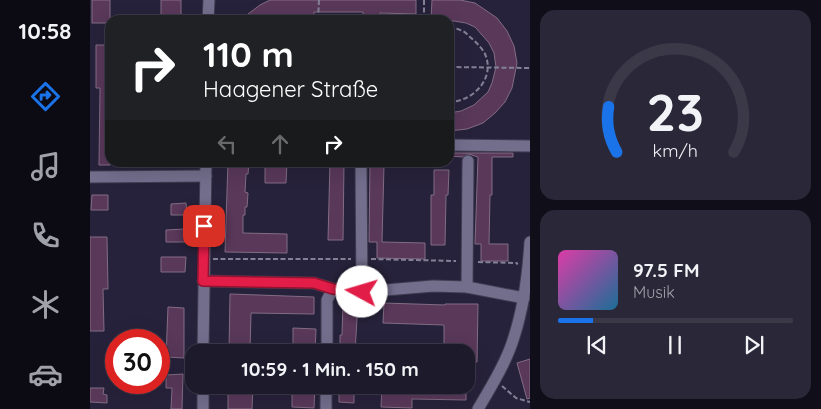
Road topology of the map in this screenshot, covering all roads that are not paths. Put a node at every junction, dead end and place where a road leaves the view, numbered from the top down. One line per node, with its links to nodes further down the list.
1 (209, 0): 2 (street)
2 (208, 15)
3 (454, 145): 4 (street)
4 (530, 146)
5 (468, 161): 12 (street)
6 (206, 167): 8 (street)
7 (361, 167): 14 (street)
8 (206, 176): 9 (street); 11 (street)
9 (90, 177)
10 (530, 242): 15 (street)
11 (203, 281): 13 (street); 16 (street)
12 (467, 287): 14 (street); 15 (street)
13 (333, 289): 14 (street); 17 (street)
14 (362, 292)
15 (524, 298): 22 (street)
16 (203, 344)
17 (327, 344)
18 (203, 394): 20 (street)
19 (326, 394): 21 (street)
20 (203, 409)
21 (326, 409)
22 (478, 409)

